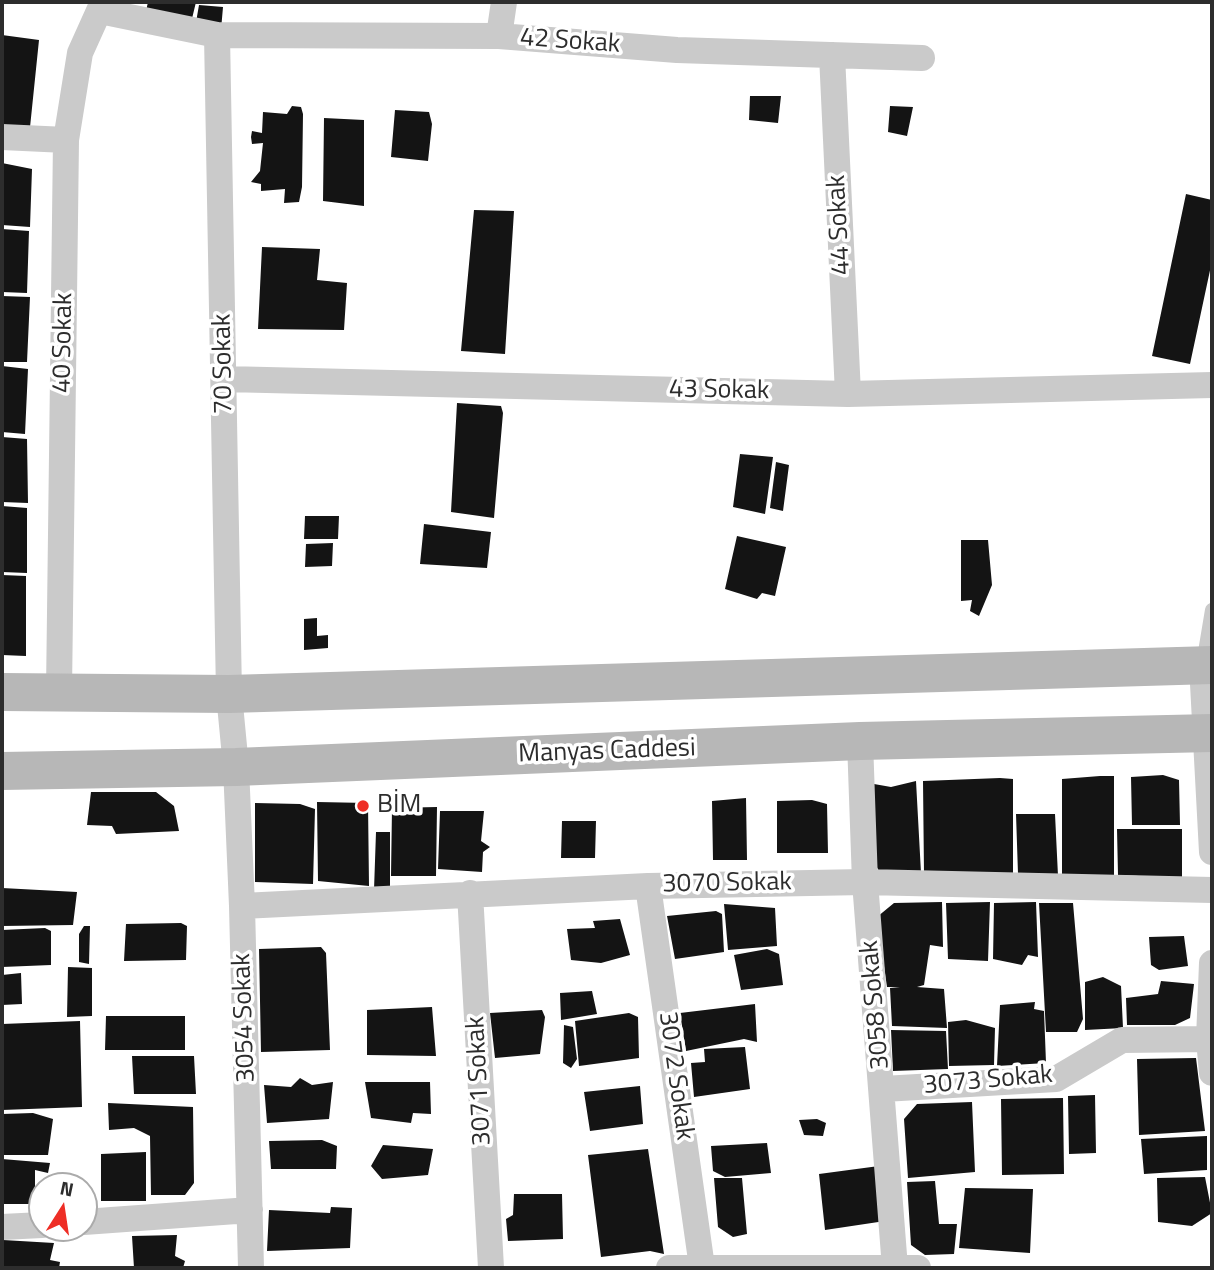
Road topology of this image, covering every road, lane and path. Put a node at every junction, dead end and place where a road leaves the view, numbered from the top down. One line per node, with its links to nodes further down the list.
1 (504, 2): 4 (street)
2 (102, 6): 3 (street, 42 Sokak); 8 (street, 40 Sokak)
3 (217, 35): 4 (street, 42 Sokak); 9 (street, 70 Sokak)
4 (499, 36): 5 (street, 42 Sokak)
5 (832, 55): 6 (street, 42 Sokak); 11 (street, 44 Sokak)
6 (922, 58)
7 (2, 137): 8 (street)
8 (66, 140): 14 (street, 40 Sokak)
9 (225, 379): 11 (street, 43 Sokak); 16 (street, 70 Sokak)
10 (1212, 385): 11 (street, 43 Sokak)
11 (848, 394)
12 (1212, 610): 13 (lane)
13 (1207, 665): 16 (main road); 17 (street)
14 (59, 691): 15 (main road); 16 (main road)
15 (2, 692)
16 (229, 694): 19 (street, 70 Sokak)
17 (1208, 733): 18 (main road, Manyas Caddesi); 21 (street)
18 (860, 741): 19 (main road, Manyas Caddesi); 22 (street, 3058 Sokak)
19 (236, 767): 20 (main road, Manyas Caddesi); 26 (street, 3054 Sokak)
20 (2, 771)
21 (1212, 852)
22 (865, 882): 23 (street, 3070 Sokak); 24 (street, 3070 Sokak); 30 (street, 3058 Sokak)
23 (648, 886): 25 (street, 3070 Sokak); 35 (street, 3072 Sokak)
24 (1212, 890)
25 (470, 893): 26 (street, 3070 Sokak); 38 (street, 3071 Sokak)
26 (242, 906): 31 (street, 3054 Sokak)
27 (1212, 963): 28 (street)
28 (1209, 1039): 29 (street); 30 (street, 3073 Sokak)
29 (1212, 1073)
30 (883, 1089): 40 (street, 3058 Sokak)
31 (250, 1210): 32 (street); 37 (street, 3054 Sokak)
32 (98, 1221)
33 (28, 1226): 34 (street)
34 (2, 1227)
35 (702, 1267): 36 (street); 39 (street)
36 (759, 1267): 40 (street)
37 (251, 1268)
38 (491, 1268)
39 (669, 1268)
40 (902, 1268)

